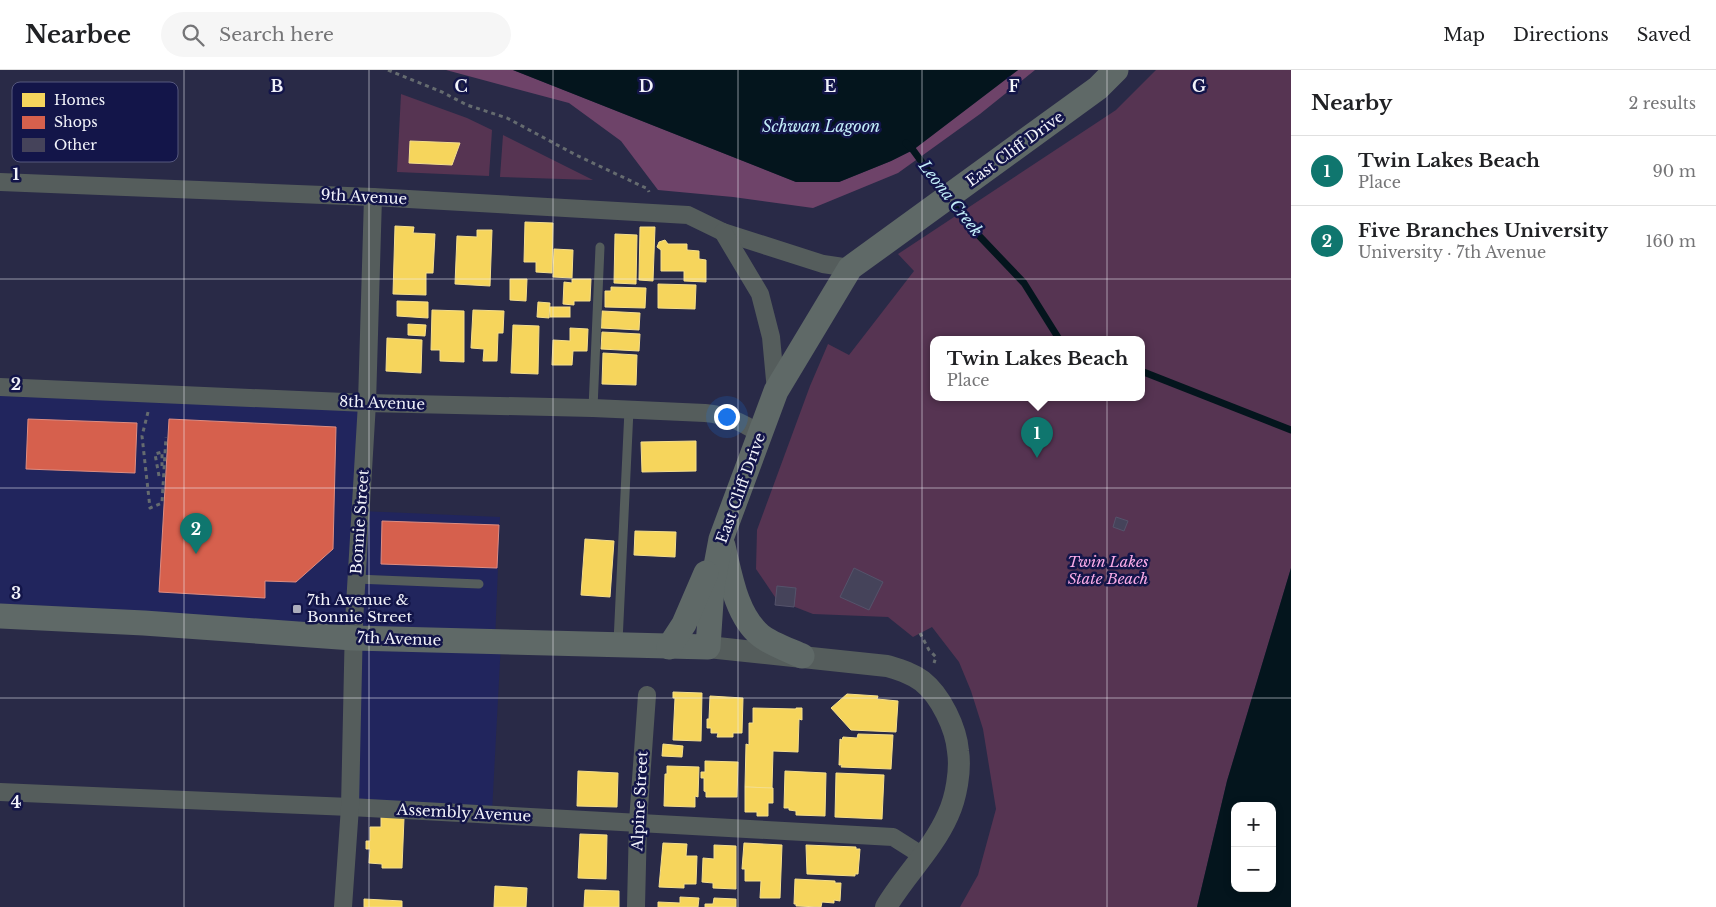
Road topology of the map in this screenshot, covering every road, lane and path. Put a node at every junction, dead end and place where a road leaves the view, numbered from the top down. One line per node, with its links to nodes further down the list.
1 (388, 70): 5 (path)
2 (1116, 70): 8 (main road, East Cliff Drive)
3 (0, 182): 4 (street, 9th Avenue)
4 (373, 197): 5 (street, 9th Avenue); 12 (street, Bonnie Street)
5 (653, 213): 6 (street, 9th Avenue)
6 (724, 232): 8 (street, 9th Avenue); 10 (street)
7 (600, 247): 13 (lane)
8 (850, 268): 10 (main road, East Cliff Drive)
9 (0, 387): 11 (street, 8th Avenue)
10 (776, 391): 15 (main road, East Cliff Drive)
11 (152, 394): 12 (street, 8th Avenue); 16 (path)
12 (367, 403): 13 (street, 8th Avenue); 20 (street, Bonnie Street)
13 (592, 408): 14 (street, 8th Avenue)
14 (629, 410): 15 (street, 8th Avenue); 25 (lane)
15 (760, 434): 19 (main road, East Cliff Drive)
16 (166, 437)
17 (159, 476): 18 (path)
18 (164, 506)
19 (721, 539): 26 (main road); 27 (main road, East Cliff Drive); 28 (main road)
20 (356, 578): 21 (lane); 24 (street, Bonnie Street)
21 (479, 584)
22 (0, 616): 24 (main road, 7th Avenue)
23 (920, 633): 29 (path)
24 (353, 638): 25 (main road, 7th Avenue); 32 (street, Bonnie Street)
25 (618, 645): 26 (main road, 7th Avenue)
26 (670, 647): 27 (main road, 7th Avenue)
27 (708, 647): 28 (street)
28 (802, 656): 34 (street)
29 (933, 667)
30 (647, 695): 33 (street, Alpine Street)
31 (0, 792): 32 (street, Assembly Avenue)
32 (350, 807): 33 (street, Assembly Avenue); 35 (street, Bonnie Street)
33 (638, 822): 34 (street, Assembly Avenue); 36 (street, Alpine Street)
34 (923, 856): 37 (street)
35 (344, 907)
36 (636, 907)
37 (886, 907)

